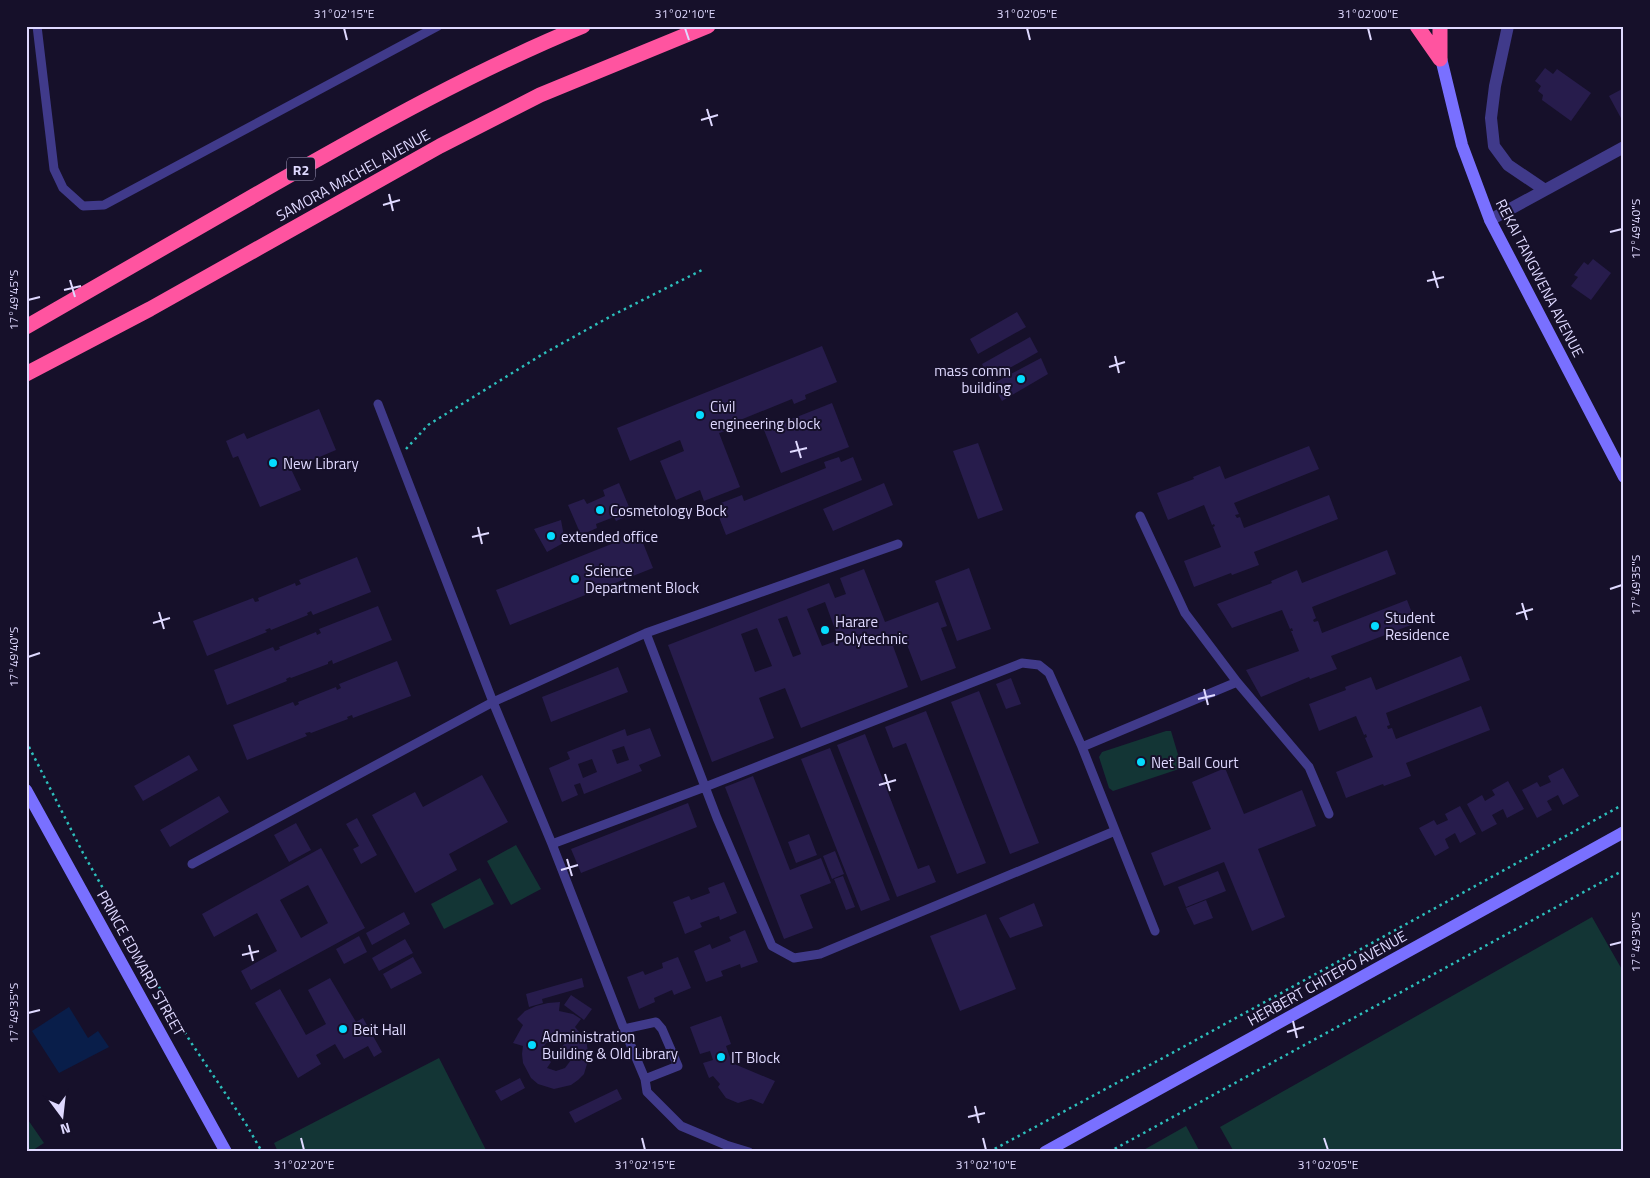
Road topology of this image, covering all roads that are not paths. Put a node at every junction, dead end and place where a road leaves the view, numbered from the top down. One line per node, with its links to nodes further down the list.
1 (38, 26): 2 (lane)
2 (438, 26)
3 (583, 26): 13 (highway, SAMORA MACHEL AVENUE / R2)
4 (708, 26): 14 (highway, SAMORA MACHEL AVENUE)
5 (1417, 26): 9 (highway)
6 (1434, 26): 9 (main road, REKAI TANGWENA AVENUE)
7 (1440, 26): 9 (highway)
8 (1508, 26): 11 (street)
9 (1440, 59): 12 (main road, REKAI TANGWENA AVENUE)
10 (1624, 147): 11 (street)
11 (1545, 190): 12 (street)
12 (1490, 220): 16 (main road, REKAI TANGWENA AVENUE)
13 (26, 326)
14 (26, 374)
15 (378, 404): 21 (lane)
16 (1624, 477)
17 (1140, 516): 20 (lane)
18 (898, 544): 19 (lane)
19 (646, 633): 21 (lane); 23 (lane)
20 (1237, 682): 22 (lane); 25 (lane)
21 (493, 702): 28 (lane); 29 (lane)
22 (1082, 747): 23 (lane); 26 (lane)
23 (705, 787): 26 (lane); 28 (lane)
24 (26, 790): 33 (main road, PRINCE EDWARD STREET)
25 (1329, 814)
26 (1115, 831): 30 (lane)
27 (1624, 832): 35 (main road, HERBERT CHITEPO AVENUE)
28 (552, 844): 31 (lane)
29 (192, 864)
30 (1155, 931)
31 (624, 1029): 32 (lane); 32 (lane)
32 (645, 1079): 34 (lane)
33 (226, 1152)
34 (749, 1152)
35 (1045, 1152)

